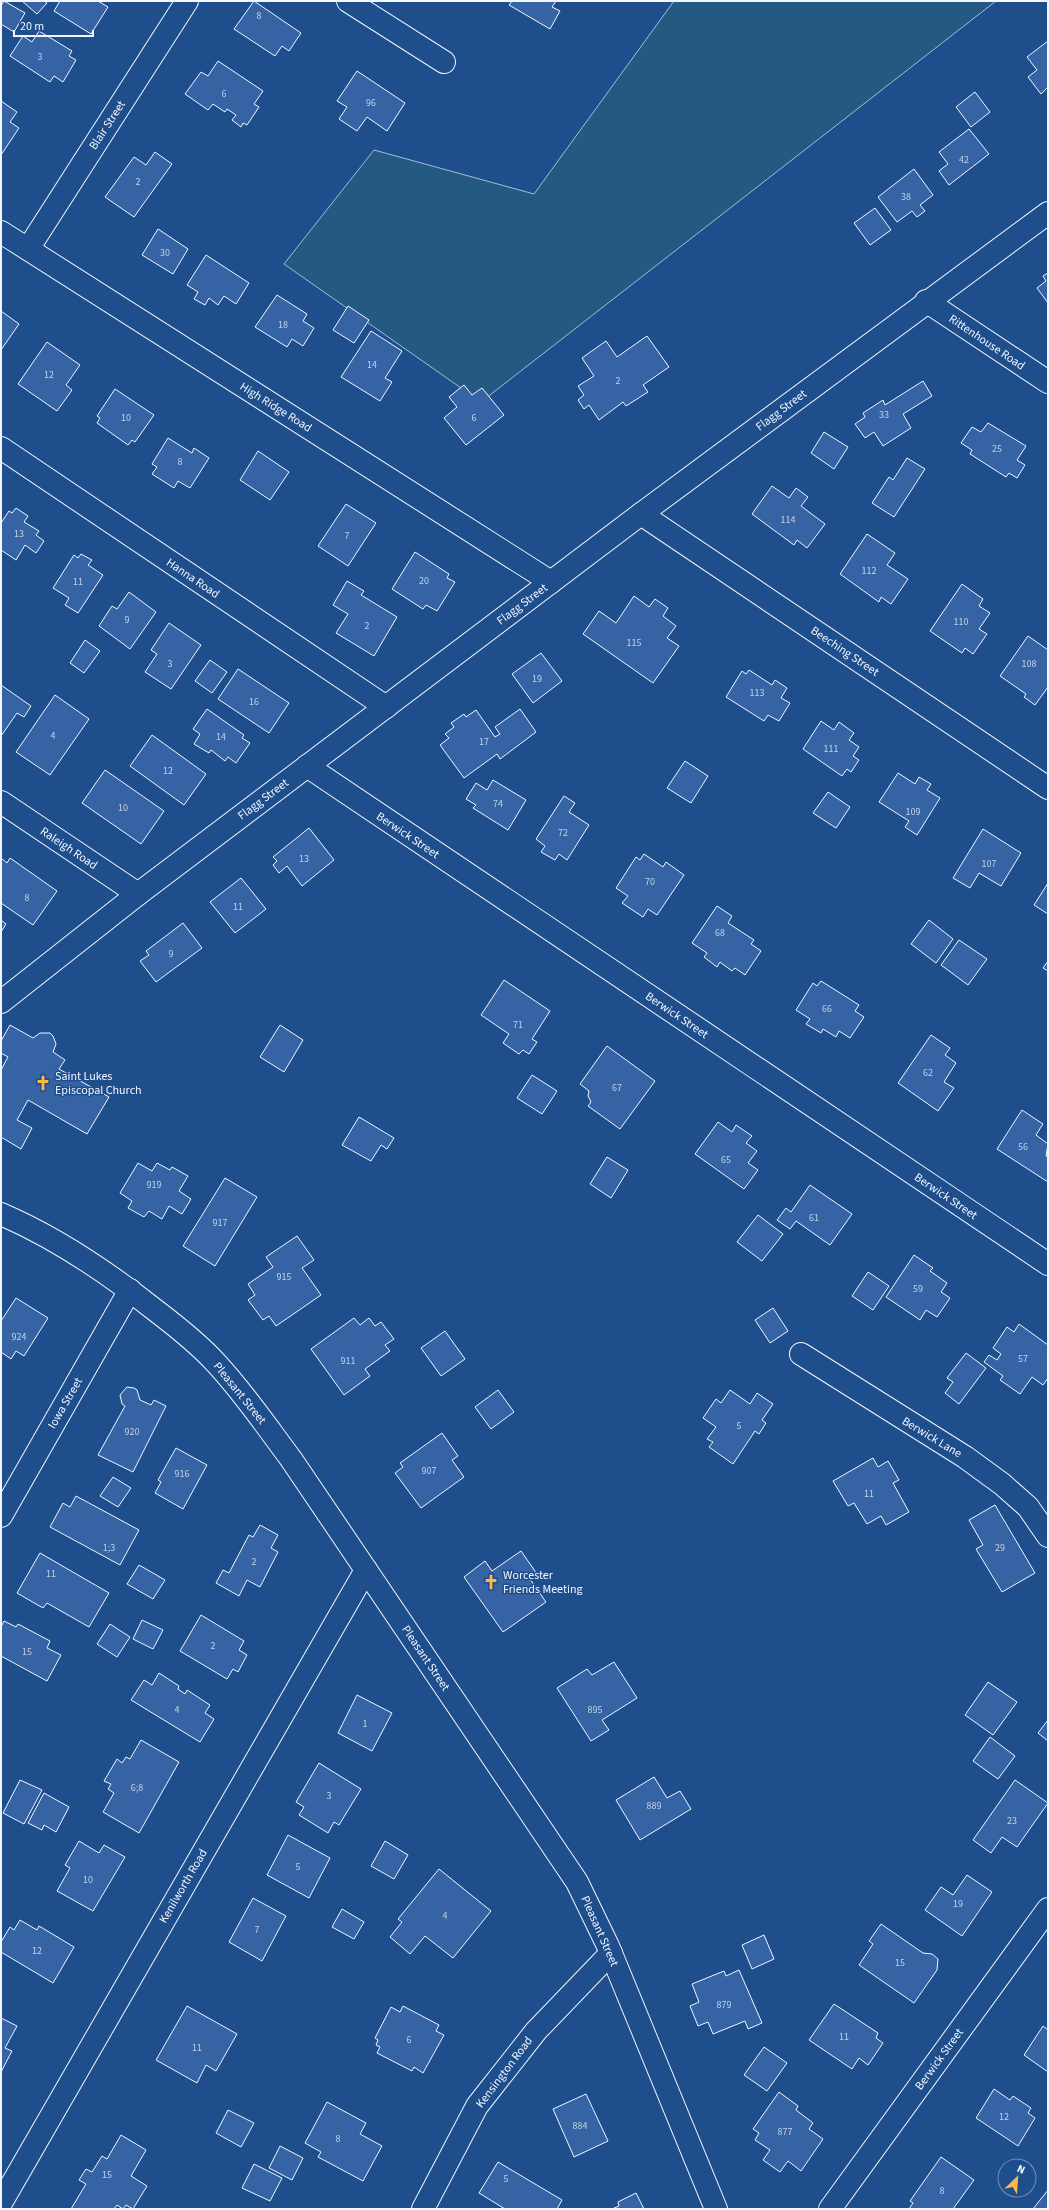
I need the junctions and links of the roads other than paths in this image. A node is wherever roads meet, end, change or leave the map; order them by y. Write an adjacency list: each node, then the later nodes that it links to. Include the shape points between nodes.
1 (187, 1): 6 (street, Blair Street)
2 (348, 1): 3 (street)
3 (444, 62)
4 (1048, 213): 7 (street, Flagg Street)
5 (1, 232): 6 (street, High Ridge Road)
6 (28, 249): 11 (street, High Ridge Road)
7 (926, 301): 8 (street, Rittenhouse Road); 10 (street, Flagg Street)
8 (1048, 382)
9 (1, 448): 12 (street, Hanna Road)
10 (641, 514): 11 (street, Flagg Street); 14 (street, Beeching Street)
11 (551, 582): 12 (street, Flagg Street)
12 (386, 707): 13 (street, Flagg Street)
13 (307, 766): 16 (street, Flagg Street); 19 (street, Berwick Street)
14 (1048, 788)
15 (1, 802): 16 (street, Raleigh Road)
16 (138, 894): 17 (street, Flagg Street)
17 (1, 1002)
18 (1, 1214): 20 (street, Pleasant Street, via 72,1251)
19 (1048, 1264)
20 (130, 1290): 22 (street, Iowa Street); 24 (street, Pleasant Street, via 216,1362 291,1459)
21 (801, 1354): 23 (street, Berwick Lane, via 965,1457 1002,1484 1028,1506)
22 (1, 1516)
23 (1048, 1536)
24 (366, 1570): 26 (street, Pleasant Street, via 565,1863 588,1903); 27 (street, Kenilworth Road)
25 (1048, 1909): 30 (street, Berwick Street)
26 (611, 1953): 28 (street, Kensington Road, via 536,2030 477,2106); 29 (street, Pleasant Street)
27 (1, 2203)
28 (423, 2209)
29 (716, 2209)
30 (830, 2209)

